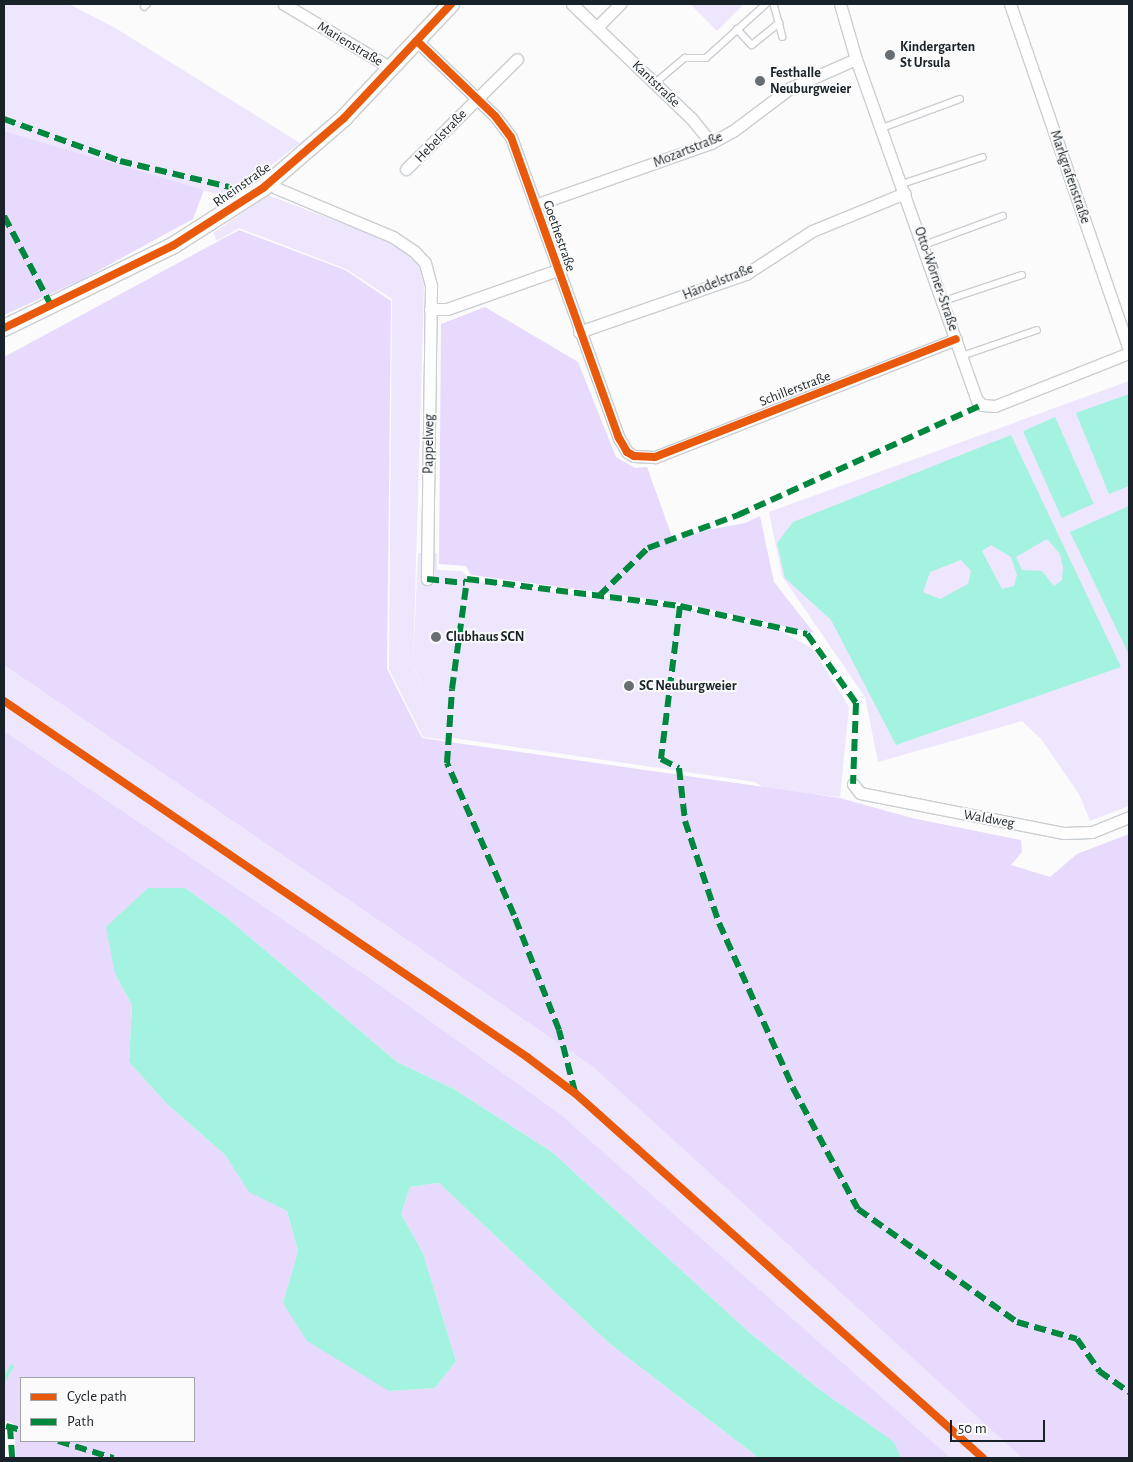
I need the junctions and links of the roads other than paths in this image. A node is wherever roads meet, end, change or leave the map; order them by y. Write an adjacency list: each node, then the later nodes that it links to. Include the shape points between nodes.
1 (284, 4): 16 (street, Marienstraße)
2 (451, 4): 13 (main road, Rheinstraße)
3 (572, 4): 10 (street, Kantstraße)
4 (620, 4): 10 (street)
5 (766, 4): 11 (lane)
6 (774, 4): 9 (lane)
7 (840, 4): 15 (street, Otto-Wörner-Straße)
8 (1010, 4): 37 (street, Markgrafenstraße)
9 (779, 23): 11 (lane, via 752,45); 12 (lane)
10 (597, 27): 17 (street, Kantstraße)
11 (737, 29): 17 (lane, via 706,58 685,58)
12 (783, 37)
13 (417, 41): 16 (main road, Rheinstraße); 18 (street, Goethestraße)
14 (517, 59): 18 (street, Hebelstraße)
15 (856, 59): 20 (street, Otto-Wörner-Straße); 21 (street, Mozartstraße, via 790,88 733,131)
16 (391, 68): 24 (main road, Rheinstraße, via 344,118)
17 (655, 83): 21 (street, Kantstraße, via 692,118)
18 (477, 99): 23 (street, Hebelstraße, via 419,160); 26 (street, Goethestraße, via 511,137)
19 (960, 99): 20 (lane)
20 (882, 128): 25 (street, Otto-Wörner-Straße)
21 (711, 143): 26 (street, Mozartstraße)
22 (983, 157): 25 (lane)
23 (406, 169)
24 (270, 182): 32 (street, Pappelweg, via 276,188 393,237 414,251 425,263 430,278); 33 (main road, Rheinstraße, via 174,244)
25 (903, 189): 28 (street, Otto-Wörner-Straße); 35 (street, Händelstraße, via 812,231 746,274)
26 (535, 205): 29 (street, Goethestraße)
27 (1003, 216): 28 (lane)
28 (924, 245): 31 (street, Otto-Wörner-Straße)
29 (558, 270): 32 (street, via 447,309); 35 (street, Goethestraße)
30 (1022, 274): 31 (lane)
31 (944, 301): 36 (street, Otto-Wörner-Straße)
32 (430, 310): 41 (street, Pappelweg)
33 (4, 328)
34 (1036, 330): 39 (lane)
35 (579, 332): 40 (street, Goethestraße, via 619,438 627,452)
36 (956, 339): 39 (street, Otto-Wörner-Straße); 40 (street, Schillerstraße, via 654,457)
37 (1129, 350)
38 (1129, 353): 39 (street, Otto-Wörner-Straße, via 988,407 977,400)
39 (962, 356)
40 (642, 458)
41 (427, 579)
42 (853, 784): 43 (street, Waldweg, via 860,793 1064,833 1092,832)
43 (1129, 817)

